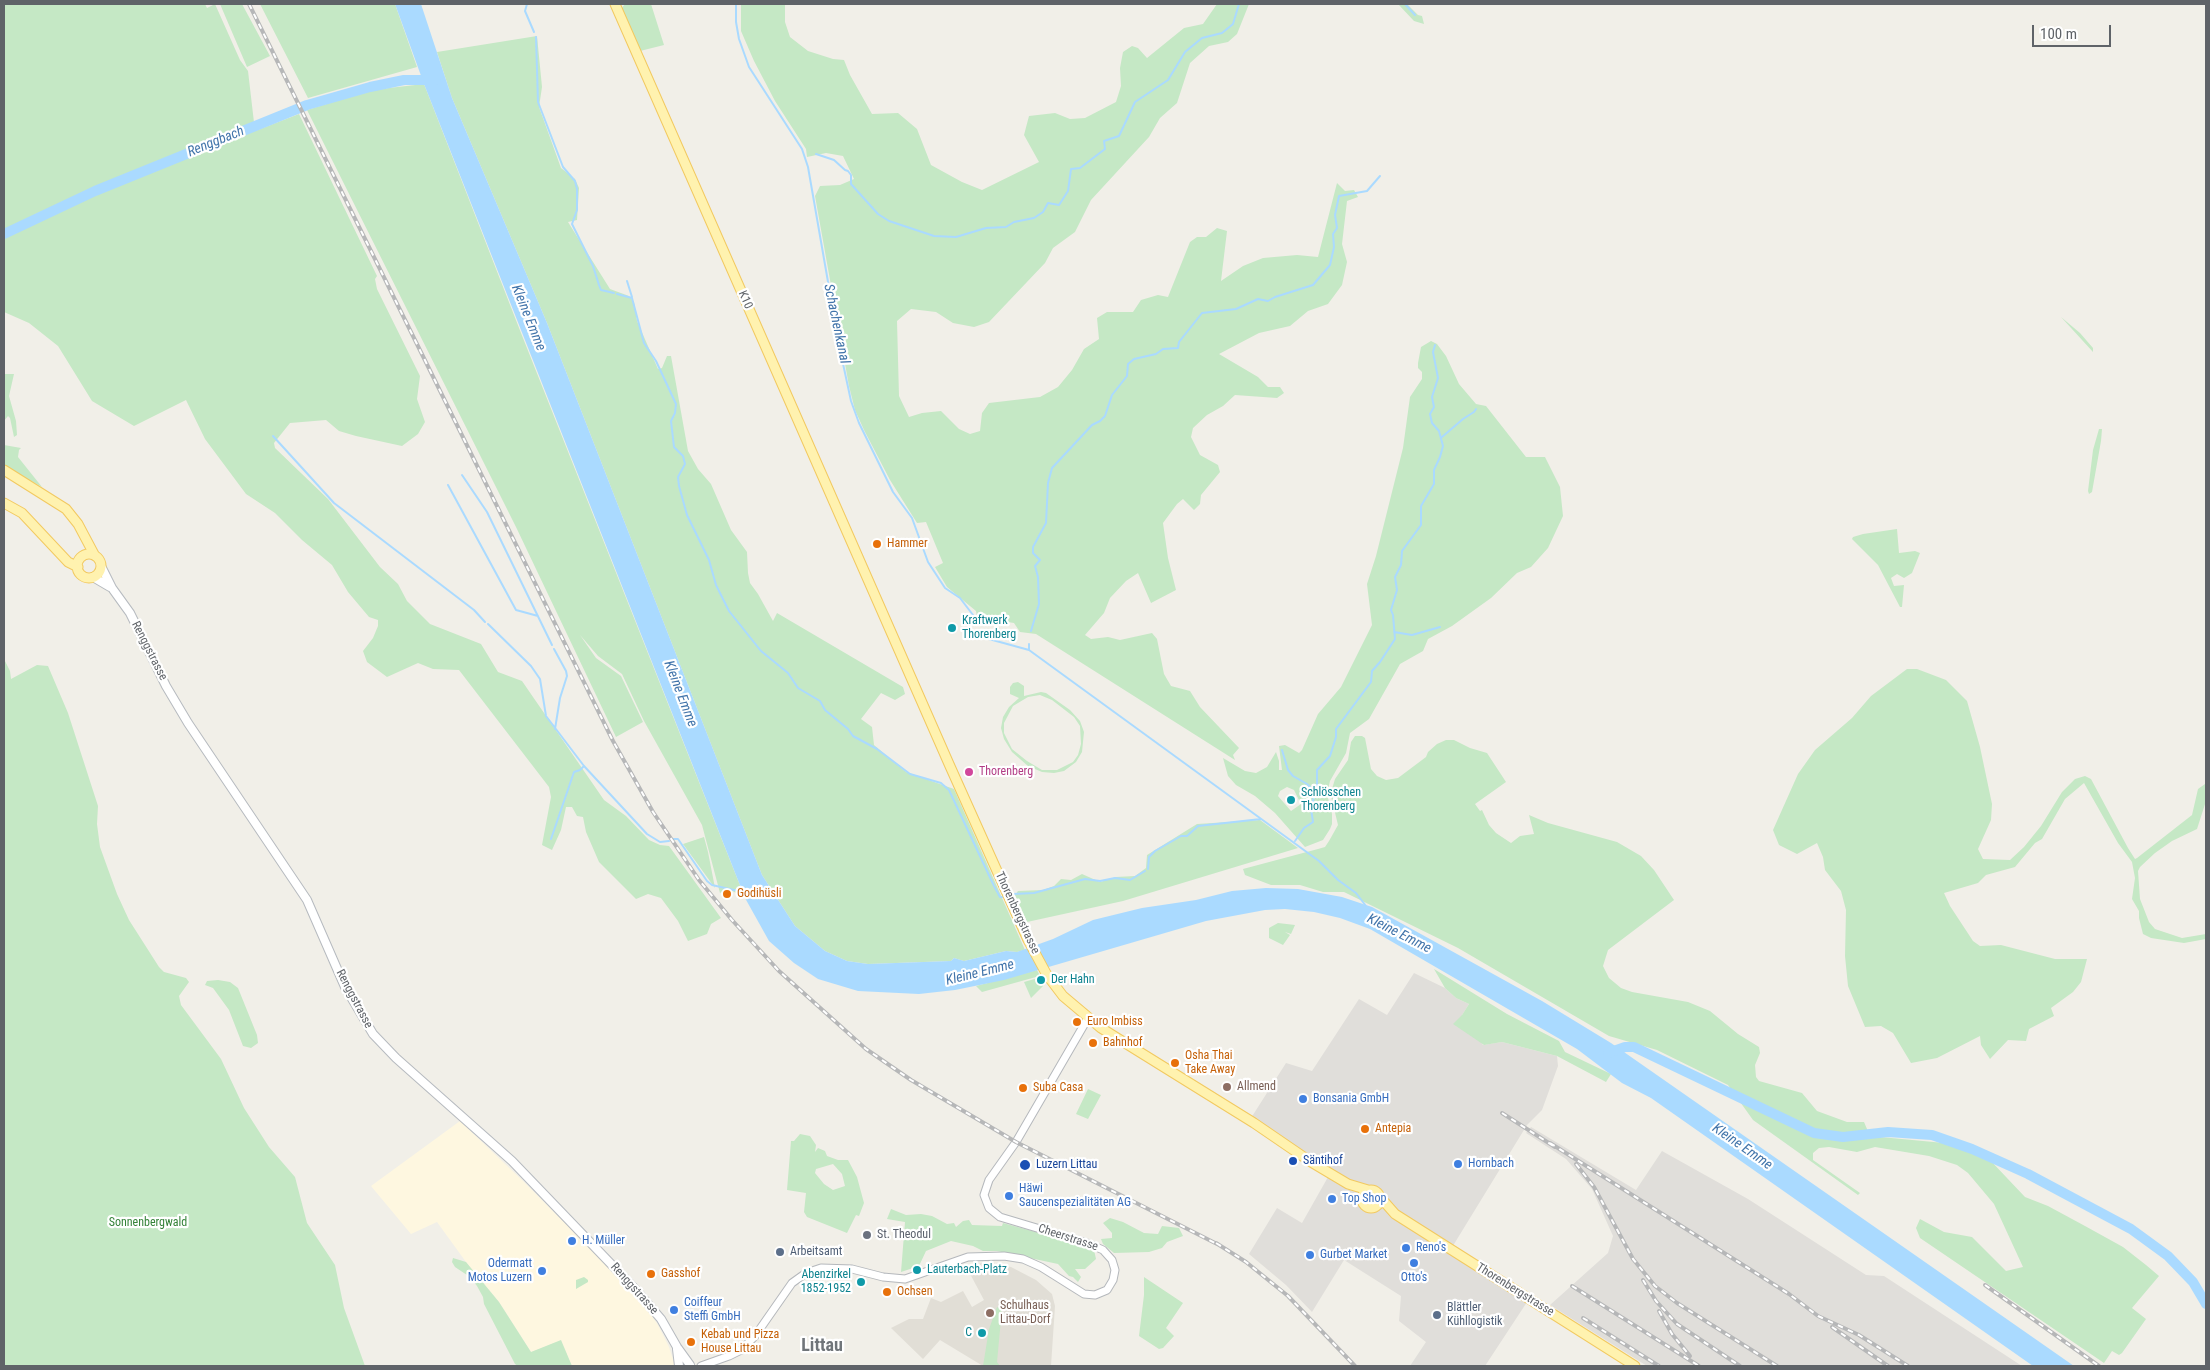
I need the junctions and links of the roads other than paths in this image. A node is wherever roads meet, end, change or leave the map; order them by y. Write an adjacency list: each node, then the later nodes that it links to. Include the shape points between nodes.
1 (615, 4): 10 (main road, K10)
2 (4, 470): 4 (main road, via 61,505)
3 (4, 503): 6 (main road, via 28,518 69,563)
4 (82, 533): 5 (main road); 6 (main road)
5 (95, 556): 6 (main road, via 89,554); 7 (main road)
6 (80, 561): 8 (main road, via 83,576)
7 (101, 566): 8 (main road); 9 (main road, Renggstrasse)
8 (93, 577): 9 (main road, Renggstrasse)
9 (112, 588): 18 (main road, Renggstrasse, via 124,602 188,723 307,900 345,987 373,1034 512,1161 651,1306)
10 (874, 596): 11 (main road, Thorenbergstrasse, via 1028,940 1063,996)
11 (1088, 1018): 12 (main road, Thorenbergstrasse); 19 (street, Cheerstrasse, via 1016,1142 989,1180 984,1195 988,1208 1000,1217 1103,1250 1115,1268 1109,1288 1097,1295 1084,1294 1042,1267 1017,1258 995,1255 962,1259 908,1278 892,1279 831,1267 806,1273 792,1283 741,1350)
12 (1348, 1184): 13 (main road, Thorenbergstrasse); 15 (main road, Thorenbergstrasse)
13 (1368, 1190): 14 (main road, via 1375,1190); 15 (main road)
14 (1380, 1197): 16 (main road); 17 (main road, Thorenbergstrasse)
15 (1362, 1200): 16 (main road, via 1366,1206)
16 (1374, 1208): 17 (main road, Thorenbergstrasse)
17 (1395, 1214): 20 (main road, Thorenbergstrasse)
18 (686, 1366)
19 (701, 1366)
20 (1635, 1366)

